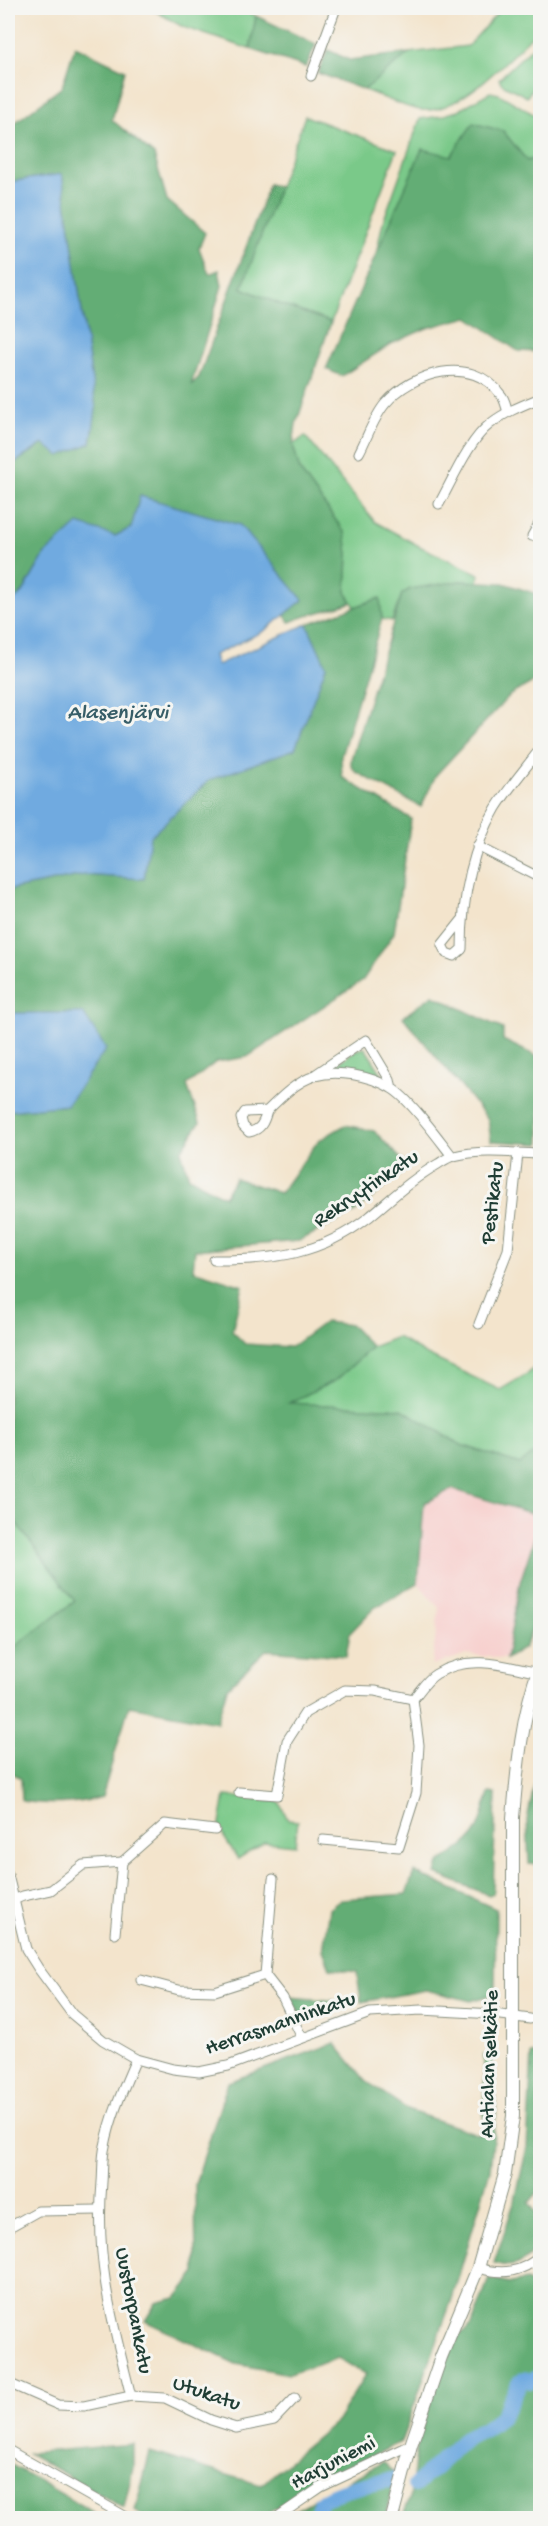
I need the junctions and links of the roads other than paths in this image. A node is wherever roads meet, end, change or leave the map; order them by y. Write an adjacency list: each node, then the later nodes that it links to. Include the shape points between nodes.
1 (336, 8): 2 (street)
2 (311, 76)
3 (540, 398): 4 (street)
4 (508, 412): 5 (street, via 502,395 471,373 455,370 432,374 407,385 384,405); 6 (street, via 488,425 474,442)
5 (359, 453)
6 (439, 504)
7 (540, 522): 8 (street)
8 (532, 536)
9 (540, 749): 10 (street, via 497,807)
10 (477, 846): 11 (street); 12 (street)
11 (540, 878)
12 (462, 920)
13 (314, 1076): 14 (street, via 352,1075); 14 (street, via 366,1040); 15 (street)
14 (392, 1088): 18 (street)
15 (267, 1110)
16 (518, 1153): 17 (street, Rekryytinkatu); 18 (street, Rekryytinkatu); 20 (street, Pestikatu, via 508,1250)
17 (540, 1154)
18 (452, 1156): 19 (street, Rekryytinkatu, via 412,1179 368,1218 336,1239 301,1253 262,1260)
19 (214, 1260)
20 (479, 1324)
21 (539, 1669): 22 (street, via 463,1662 434,1675); 33 (street, Ahtialan selkätie, via 525,1723 513,1818)
22 (413, 1698): 23 (street, via 345,1690 305,1713 286,1741 278,1795); 25 (street, via 419,1745 416,1793 399,1847)
23 (239, 1792)
24 (215, 1830): 26 (street, via 165,1824)
25 (323, 1840)
26 (122, 1862): 29 (street, via 83,1865 51,1890); 30 (street)
27 (8, 1875): 29 (street, Herrasmanninkatu)
28 (273, 1879): 31 (street)
29 (10, 1902): 36 (street, Herrasmanninkatu, via 26,1949 72,2014 103,2040)
30 (115, 1934)
31 (265, 1975): 32 (street, via 215,1991 178,1990); 35 (street, via 283,1998)
32 (141, 1980)
33 (513, 2016): 34 (street, Herrasmanninkatu); 35 (street, Herrasmanninkatu, via 421,2010 370,2013); 40 (street, Ahtialan selkätie, via 513,2116 506,2162)
34 (530, 2019)
35 (302, 2038): 36 (street, Herrasmanninkatu, via 228,2066 199,2072)
36 (136, 2059): 37 (street, Uustorpankatu, via 114,2111 105,2147)
37 (99, 2210): 38 (street, via 38,2211); 42 (street, Uustorpankatu, via 104,2283)
38 (13, 2225)
39 (540, 2256): 40 (street, via 517,2271)
40 (478, 2268): 44 (street, Ahtialan selkätie, via 441,2357)
41 (8, 2384): 42 (street, Utukatu, via 58,2405 84,2406)
42 (131, 2396): 43 (street, Utukatu, via 165,2398 236,2428 274,2420)
43 (295, 2398)
44 (411, 2445): 47 (street, Harjuniemi, via 321,2487); 48 (street, Ahtialan selkätie)
45 (8, 2450): 46 (street)
46 (128, 2518)
47 (276, 2518)
48 (392, 2518)

